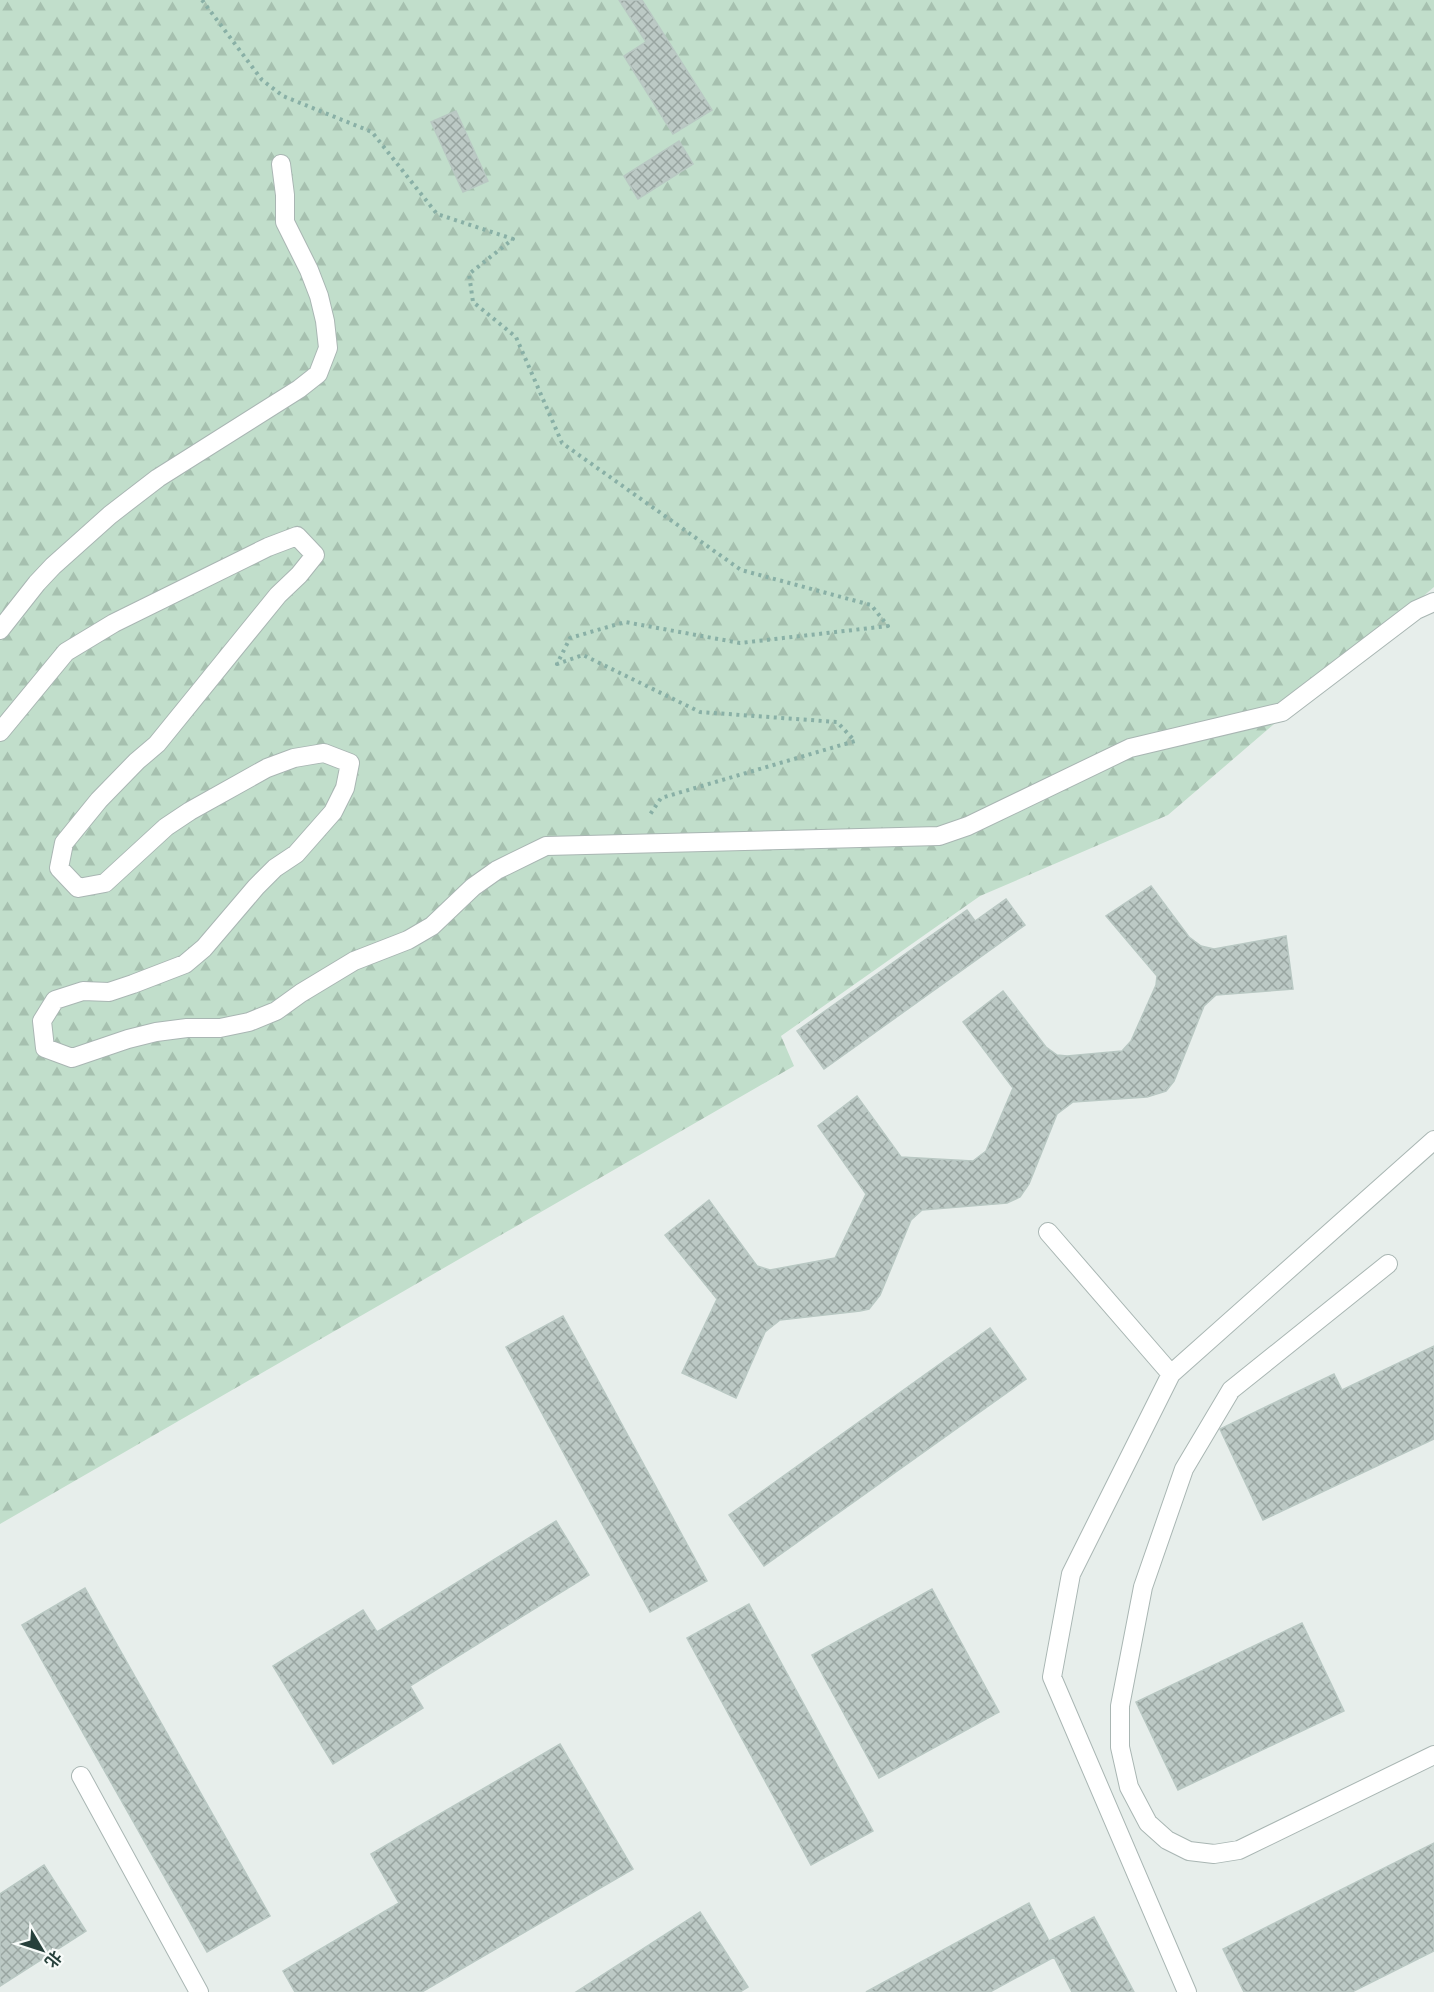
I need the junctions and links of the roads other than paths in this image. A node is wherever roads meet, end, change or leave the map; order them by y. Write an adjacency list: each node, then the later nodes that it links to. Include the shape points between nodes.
1 (281, 164): 3 (street, via 285,222 309,270 325,321 328,348 318,374 159,478 110,515 53,566)
2 (1434, 602): 4 (street, via 1416,610 1282,712 1130,748 968,826 939,836 546,846 472,887 432,926 354,962 276,1011 220,1028 156,1032 72,1058 45,1048 42,1021 55,1000 82,991 109,992 185,964 204,948 256,886 296,854 333,812 345,788 350,763 324,753 294,758 267,768 190,811 166,827 105,883 78,888 59,868 64,843 99,800 158,744 315,555 297,536 114,623 66,652)
3 (0, 630)
4 (0, 732)
5 (1434, 1140): 8 (street)
6 (1048, 1232): 8 (street)
7 (1388, 1264): 11 (street, via 1231,1390 1184,1468 1143,1587 1120,1706 1120,1747)
8 (1171, 1374): 12 (street, via 1071,1574 1052,1677)
9 (1434, 1755): 11 (street, via 1231,1852 1189,1851 1167,1840 1148,1823)
10 (81, 1776): 13 (street)
11 (1136, 1801): 12 (street)
12 (1110, 1812): 14 (street)
13 (199, 1992)
14 (1187, 1992)

